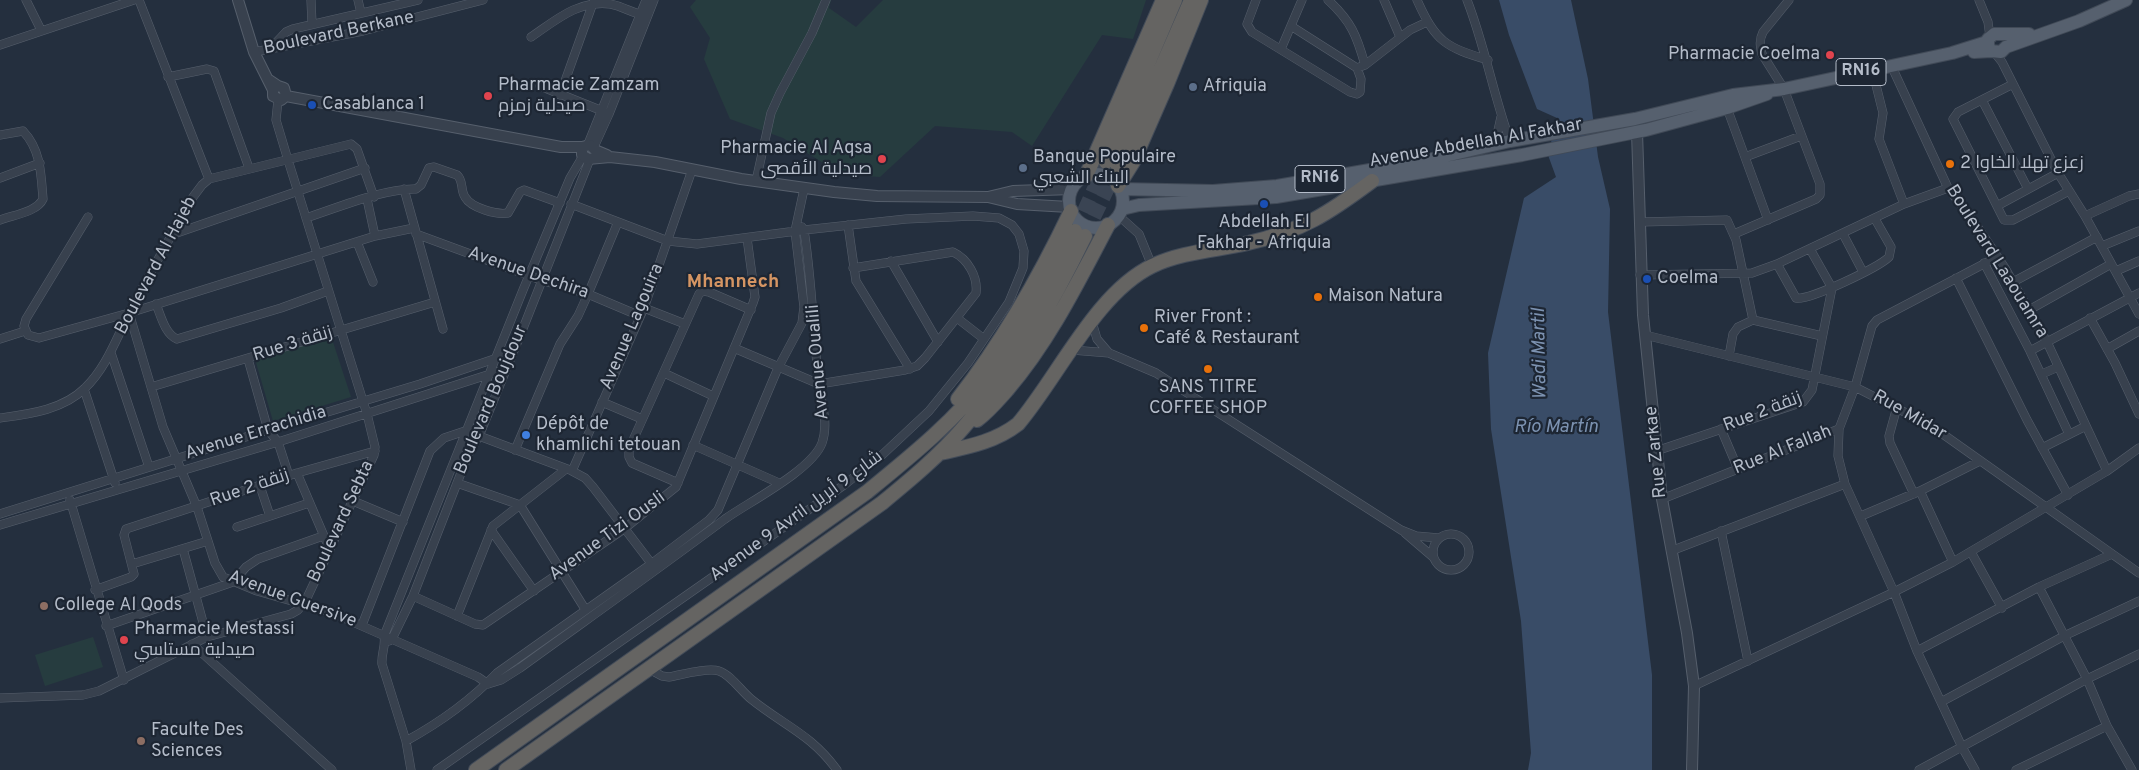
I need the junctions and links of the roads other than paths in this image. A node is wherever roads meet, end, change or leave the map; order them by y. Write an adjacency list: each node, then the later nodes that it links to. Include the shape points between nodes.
1 (26, 0): 33 (street)
2 (134, 0): 33 (street)
3 (139, 0): 46 (street)
4 (238, 0): 40 (street)
5 (311, 0): 31 (street)
6 (358, 0): 28 (street)
7 (418, 0): 25 (street)
8 (482, 0): 26 (street, Boulevard Berkane)
9 (646, 0): 29 (street)
10 (654, 0): 29 (street)
11 (826, 0): 73 (street, via 771,113)
12 (1163, 0): 70 (highway)
13 (1175, 0): 14 (highway, via 1112,164)
14 (1191, 0)
15 (1201, 0): 75 (highway, via 1133,162)
16 (1256, 0): 39 (street, via 1248,28)
17 (1302, 0): 32 (street)
18 (1328, 0): 42 (street, via 1355,32)
19 (1384, 0): 35 (street)
20 (1417, 0): 30 (street)
21 (1467, 0): 41 (street)
22 (1789, 0): 49 (street, via 1760,38 1762,54)
23 (1979, 0): 37 (street)
24 (2126, 0): 37 (main road, Avenue Abdellah Al Fakhar / RN16, via 2079,21)
25 (401, 2): 28 (street)
26 (467, 2): 38 (street, Boulevard Berkane, via 362,31)
27 (593, 3): 29 (street, via 611,4); 34 (street, via 575,8); 52 (street)
28 (361, 13): 31 (street)
29 (644, 15): 55 (street)
30 (1427, 22): 35 (street); 41 (street, via 1446,45)
31 (312, 24): 38 (street, via 286,32)
32 (1291, 26): 39 (street); 44 (street)
33 (41, 30): 36 (street)
34 (531, 37)
35 (1400, 38): 42 (street)
36 (0, 45)
37 (1997, 46): 43 (main road, Avenue Abdellah Al Fakhar / RN16); 47 (street)
38 (270, 49): 40 (street, Boulevard Berkane)
39 (1282, 49): 44 (street, via 1354,94 1362,87)
40 (254, 52): 51 (street, via 268,80)
41 (1488, 60): 56 (street)
42 (1365, 65): 44 (street)
43 (1891, 65): 45 (main road, Avenue Abdellah Al Fakhar / RN16); 76 (street, Boulevard Laaouamra)
44 (1357, 68)
45 (1872, 69): 49 (main road, Avenue Abdellah Al Fakhar / RN16); 88 (street, via 1883,113 1879,139)
46 (168, 77): 66 (street, via 207,69 214,71); 72 (street)
47 (2013, 84): 53 (street); 69 (street)
48 (540, 86): 52 (street)
49 (1784, 89): 50 (main road, Avenue Abdellah Al Fakhar / RN16); 59 (street)
50 (1770, 92): 54 (main road, Avenue Abdellah Al Fakhar / RN16); 60 (main road, Avenue Abdellah Al Fakhar / RN16, via 1733,94 1635,119)
51 (279, 93): 62 (street); 64 (street, Boulevard Sebta, via 276,120)
52 (560, 95): 55 (street)
53 (1982, 100): 79 (street); 89 (street, via 1958,112 1953,119)
54 (1727, 108): 57 (main road, Avenue Abdellah Al Fakhar / RN16); 63 (street)
55 (605, 112): 62 (street)
56 (1501, 118): 60 (street); 61 (street)
57 (1637, 132): 74 (main road, Avenue Abdellah Al Fakhar / RN16); 99 (street, Rue Zarkae)
58 (0, 136): 65 (street, via 23,131 32,141)
59 (1801, 136): 63 (street); 97 (street, via 1820,184 1820,195)
60 (1514, 140): 61 (main road, Avenue Abdellah Al Fakhar / RN16)
61 (1495, 144): 75 (main road, Avenue Abdellah Al Fakhar / RN16, via 1428,160 1277,186 1212,191)
62 (588, 152): 68 (street); 86 (street, Boulevard Boujdour, via 570,178); 87 (street, Boulevard Boujdour)
63 (1745, 157): 97 (street)
64 (288, 160): 66 (street, Boulevard Al Hajeb); 67 (street, Boulevard Al Hajeb, via 351,144 357,149); 82 (street, Boulevard Sebta)
65 (40, 163): 71 (street); 96 (street, via 41,204)
66 (249, 168): 72 (street, Boulevard Al Hajeb)
67 (365, 168): 82 (street); 85 (street)
68 (692, 170): 73 (street); 111 (street, Avenue Lagouira)
69 (2058, 173): 79 (street); 81 (street)
70 (1086, 176): 75 (main road, RN16, via 1106,176); 78 (main road)
71 (0, 178)
72 (209, 179): 107 (street, Boulevard Al Hajeb, via 193,197)
73 (756, 181): 77 (street)
74 (1372, 181): 91 (main road, Avenue Abdellah Al Fakhar / RN16, via 1276,196 1139,205); 121 (highway, via 1313,222 1285,233)
75 (1119, 187): 91 (main road, via 1122,196)
76 (1948, 188): 88 (street); 116 (street, Boulevard Laaouamra)
77 (804, 189): 84 (street, via 877,196); 102 (street, via 797,221)
78 (1072, 189): 84 (street, via 1013,191); 90 (main road)
79 (2028, 189): 89 (street)
80 (404, 190): 85 (street); 86 (street, via 418,188 427,170 434,167 457,175 463,195 471,204 496,213 508,213 521,191); 103 (street)
81 (2069, 190): 89 (street, via 2013,220 2004,220); 92 (street)
82 (297, 192): 94 (street, Boulevard Sebta); 107 (street)
83 (2139, 194): 92 (street)
84 (988, 197): 90 (street, via 1017,204)
85 (370, 198): 94 (street); 108 (street)
86 (560, 203): 127 (street, Boulevard Boujdour)
87 (571, 204): 98 (street); 129 (street, Boulevard Boujdour)
88 (1904, 204): 95 (street)
89 (1997, 206)
90 (1070, 209): 101 (main road, via 1084,225 1096,228); 200 (highway, via 1047,261 1015,315)
91 (1120, 212): 101 (main road, RN16); 121 (street, via 1139,234)
92 (2085, 216): 109 (street)
93 (88, 217): 155 (street, via 26,319)
94 (306, 218): 115 (street, Boulevard Sebta)
95 (1875, 219): 106 (street); 124 (street, via 1890,247 1889,257)
96 (0, 220)
97 (1768, 220): 105 (street)
98 (618, 222): 111 (street); 135 (street)
99 (1639, 222): 105 (street, via 1724,220); 126 (street, Rue Zarkae)
100 (848, 225): 102 (street); 123 (street); 160 (street, via 972,216 999,218 1012,225 1019,234 1024,251 1023,268 1009,302)
101 (1108, 225): 195 (highway, via 1056,322 1021,374 991,408)
102 (800, 230): 110 (street); 151 (street, Avenue Oualili); 153 (street, Avenue Oualili)
103 (415, 231): 108 (street); 127 (street, Avenue Dechira); 138 (street)
104 (2139, 231): 113 (street)
105 (1734, 234): 125 (street)
106 (1843, 234): 114 (street); 124 (street)
107 (172, 235): 144 (street, Boulevard Al Hajeb)
108 (375, 236): 112 (street)
109 (2097, 237): 113 (street); 131 (street)
110 (747, 238): 111 (street, via 697,244); 141 (street, Avenue Tizi Ousli, via 755,297)
111 (668, 241): 140 (street, Avenue Lagouira)
112 (357, 242): 115 (street); 130 (street)
113 (2102, 246): 122 (street)
114 (1810, 249): 120 (street); 132 (street)
115 (318, 254): 133 (street, Boulevard Sebta); 139 (street)
116 (1997, 257): 119 (street, Rue Al Fallah); 131 (street, Boulevard Laaouamra)
117 (891, 261): 123 (street); 147 (street, via 953,252 959,255 976,280 976,288 972,300); 162 (street)
118 (2139, 261): 122 (street)
119 (1984, 263): 128 (street, Rue Al Fallah); 142 (street)
120 (1777, 264): 125 (street); 132 (street, via 1796,298 1803,299)
121 (1152, 266): 150 (highway, via 1123,285)
122 (2113, 267): 136 (street); 143 (street)
123 (853, 268): 177 (street, via 860,290)
124 (1863, 272): 132 (street)
125 (1744, 273): 126 (street); 149 (street)
126 (1640, 275): 158 (street, Rue Zarkae)
127 (529, 276): 129 (street, Avenue Dechira); 173 (street, Boulevard Boujdour)
128 (1956, 278): 184 (street, Rue Al Fallah, via 1877,320 1869,335); 205 (street)
129 (541, 280): 135 (street, Avenue Dechira); 169 (street, Boulevard Boujdour)
130 (373, 282)
131 (2013, 282): 137 (street, Boulevard Laaouamra)
132 (1832, 288): 159 (street, Rue 2 زنقة)
133 (328, 291): 139 (street, via 177,339 167,331); 156 (street, Boulevard Sebta)
134 (2139, 293): 136 (street)
135 (588, 294): 146 (street, Avenue Dechira); 207 (street, via 560,344)
136 (2130, 297): 145 (street); 148 (street)
137 (2024, 301): 142 (street); 143 (street, Boulevard Laaouamra)
138 (434, 302): 154 (street); 156 (street, Rue 3 زنقة)
139 (156, 304): 144 (street)
140 (644, 308): 146 (street, Avenue Lagouira); 152 (street)
141 (751, 310): 152 (street, via 703,291); 164 (street, Avenue Tizi Ousli)
142 (2009, 310): 167 (street)
143 (2029, 310): 163 (street, Boulevard Laaouamra)
144 (129, 313): 155 (street, via 39,338); 168 (street, Boulevard Al Hajeb); 183 (street, Avenue Guersive)
145 (2139, 314)
146 (640, 316): 188 (street, Avenue Lagouira)
147 (957, 318): 160 (street); 162 (street)
148 (2090, 318): 163 (street); 165 (street)
149 (1753, 320): 159 (street); 171 (street, via 1738,327)
150 (1092, 322): 166 (highway); 170 (street, via 1097,339)
151 (802, 323): 153 (street); 175 (street)
152 (685, 324): 178 (street)
153 (815, 327): 182 (street, Avenue Oualili)
154 (443, 329)
155 (25, 331): 161 (street)
156 (340, 331): 172 (street, Rue 3 زنقة); 187 (street, Boulevard Sebta)
157 (2139, 331): 165 (street)
158 (1645, 335): 171 (street, Rue Midar); 209 (street, Rue Zarkae)
159 (1822, 336): 181 (street, Rue 2 زنقة)
160 (984, 338): 297 (street, via 929,410 865,469)
161 (0, 339)
162 (938, 342): 177 (street, via 921,362)
163 (2047, 342): 167 (street); 174 (street, Boulevard Laaouamra)
164 (734, 348): 175 (street); 186 (street, Avenue Tizi Ousli)
165 (2106, 349): 191 (street)
166 (1072, 350): 170 (street); 210 (highway, via 1029,411 1012,428 990,440)
167 (2030, 351): 179 (street)
168 (110, 353): 185 (street, Boulevard Al Hajeb); 214 (street)
169 (512, 353): 173 (street, Avenue Errachidia); 176 (street, Boulevard Boujdour)
170 (1109, 353): 247 (street, via 1170,381)
171 (1729, 356): 181 (street, Rue Midar)
172 (248, 359): 183 (street, Rue 3 زنقة); 198 (street)
173 (495, 360): 180 (street, Boulevard Boujdour); 187 (street, Avenue Errachidia)
174 (2058, 366): 179 (street); 194 (street, Boulevard Laaouamra)
175 (778, 368): 182 (street); 213 (street)
176 (506, 369): 180 (street, Avenue Errachidia); 202 (street, Boulevard Boujdour)
177 (910, 369): 182 (street)
178 (664, 373): 186 (street); 193 (street)
179 (2042, 374): 201 (street)
180 (489, 375): 190 (street, Avenue Errachidia); 199 (street, Boulevard Boujdour)
181 (1814, 378): 184 (street, Rue Midar); 196 (street, Rue 2 زنقة, via 1812,390 1803,402)
182 (819, 384): 223 (street, Avenue Oualili, via 825,418 822,442 814,456)
183 (150, 387): 211 (street, Avenue Guersive)
184 (1855, 387): 189 (street, Rue Midar); 197 (street, Rue Al Fallah)
185 (84, 389): 192 (street, Boulevard Al Hajeb, via 55,406); 220 (street)
186 (713, 396): 204 (street, Avenue Tizi Ousli)
187 (362, 401): 190 (street, Boulevard Sebta); 198 (street, Avenue Errachidia)
188 (602, 402): 193 (street); 217 (street, Avenue Lagouira)
189 (1897, 407): 212 (street, Rue Midar, via 1930,425); 227 (street, via 1890,443)
190 (367, 414): 203 (street, Avenue Errachidia); 208 (street, Boulevard Sebta)
191 (2139, 414)
192 (0, 418)
193 (642, 419): 222 (street, via 629,449 630,460)
194 (2086, 426): 201 (street); 218 (street, Boulevard Laaouamra)
195 (964, 428): 200 (highway, Avenue 9 Avril شارع 9 أبريل, via 1036,329 1062,282 1080,233 1004,354 979,388); 210 (highway, Avenue 9 Avril شارع 9 أبريل)
196 (1721, 429): 209 (street, Rue 2 زنقة); 216 (street)
197 (1839, 429): 216 (street, Rue Al Fallah); 224 (street, via 1838,456)
198 (268, 430): 203 (street); 211 (street, Avenue Errachidia)
199 (468, 430): 242 (street, via 444,438 430,451); 280 (street, Boulevard Boujdour)
200 (936, 432): 298 (highway, Avenue 9 Avril شارع 9 أبريل, via 867,492)
201 (2069, 434): 205 (street)
202 (479, 436): 207 (street); 221 (street, Boulevard Boujdour, via 468,454)
203 (278, 442): 215 (street, Avenue Errachidia); 219 (street)
204 (693, 445): 213 (street); 222 (street, Avenue Tizi Ousli)
205 (2042, 448): 229 (street)
206 (2139, 448): 218 (street)
207 (515, 450): 217 (street)
208 (375, 451): 219 (street, Rue 2 زنقة); 231 (street, Boulevard Sebta)
209 (1656, 451): 230 (street, Rue Zarkae)
210 (939, 454): 285 (highway, Avenue 9 Avril شارع 9 أبريل, via 882,503)
211 (175, 459): 214 (street, Avenue Errachidia); 215 (street, Avenue Guersive)
212 (1980, 461): 227 (street); 236 (street, Rue Midar)
213 (738, 463): 223 (street); 237 (street)
214 (150, 467): 220 (street, Avenue Errachidia)
215 (181, 469): 226 (street, Avenue Errachidia); 235 (street, Avenue Guersive)
216 (1738, 469): 230 (street, Rue Al Fallah)
217 (569, 470): 234 (street); 245 (street, via 589,482)
218 (2107, 471): 229 (street)
219 (293, 474): 225 (street, Rue 2 زنقة); 232 (street)
220 (114, 479): 226 (street); 228 (street, Avenue Errachidia)
221 (458, 483): 234 (street); 270 (street, Boulevard Boujdour)
222 (678, 483): 245 (street, Avenue Tizi Ousli)
223 (780, 483): 241 (street, Avenue Oualili)
224 (1845, 484): 240 (street); 248 (street)
225 (260, 486): 235 (street, Rue 2 زنقة); 239 (street)
226 (116, 490): 233 (street, Avenue Errachidia)
227 (1917, 492): 240 (street); 258 (street)
228 (67, 494): 233 (street); 238 (street, Avenue Errachidia)
229 (2068, 495): 236 (street)
230 (1662, 500): 254 (street, Rue Zarkae)
231 (353, 501): 242 (street); 253 (street, Boulevard Sebta)
232 (309, 503): 239 (street); 249 (street)
233 (71, 504): 243 (street, Avenue Errachidia); 266 (street)
234 (520, 505): 246 (street, via 496,522); 261 (street)
235 (197, 507): 251 (street, Avenue Guersive); 259 (street, Rue 2 زنقة, via 126,529 124,535)
236 (2046, 508): 255 (street); 256 (street, Rue Midar)
237 (718, 510): 241 (street); 260 (street, Avenue Oualili)
238 (0, 514)
239 (270, 516): 244 (street)
240 (1861, 516): 268 (street)
241 (727, 518): 262 (street, Avenue Oualili)
242 (403, 522): 276 (street)
243 (0, 525)
244 (237, 528)
245 (624, 529): 260 (street); 261 (street, Avenue Tizi Ousli)
246 (491, 530): 267 (street); 275 (street)
247 (1401, 530): 250 (street); 257 (street)
248 (1722, 531): 254 (street); 284 (street)
249 (323, 536): 253 (street); 264 (street, via 258,559)
250 (1439, 538): 257 (street, via 1433,547); 257 (street, via 1450,534 1461,537 1468,546 1469,558 1462,567 1451,571 1440,567)
251 (208, 541): 252 (street); 264 (street, Avenue Guersive, via 220,574)
252 (183, 549): 259 (street); 269 (street)
253 (330, 550): 272 (street, Boulevard Sebta)
254 (1672, 551): 289 (street, Rue Zarkae)
255 (1970, 552): 258 (street); 273 (street)
256 (2112, 554): 263 (street, Rue Midar); 265 (street)
257 (1433, 557)
258 (1953, 562): 268 (street)
259 (132, 564): 266 (street, via 134,574 131,577)
260 (651, 564): 262 (street); 274 (street, Avenue Oualili)
261 (561, 571): 267 (street, Avenue Tizi Ousli); 274 (street)
262 (657, 571): 288 (street, Avenue Oualili, via 520,668)
263 (2139, 573)
264 (233, 582): 269 (street); 272 (street, Avenue Guersive)
265 (2040, 588): 273 (street); 278 (street)
266 (95, 590): 277 (street)
267 (534, 591): 275 (street, Avenue Tizi Ousli, via 484,625)
268 (1894, 592): 282 (street); 284 (street)
269 (196, 596): 277 (street); 279 (street)
270 (413, 596): 275 (street, Avenue Tizi Ousli); 280 (street, Boulevard Boujdour)
271 (2139, 601): 278 (street)
272 (303, 604): 276 (street, Avenue Guersive, via 322,608); 279 (street, Boulevard Sebta, via 286,616)
273 (2002, 608): 282 (street)
274 (585, 609): 288 (street, Avenue Oualili, via 498,673)
275 (457, 616)
276 (362, 625): 280 (street, Avenue Guersive)
277 (106, 626): 287 (street)
278 (2064, 636): 286 (street); 291 (street)
279 (207, 637): 281 (street, Boulevard Sebta)
280 (387, 639): 288 (street, Avenue Guersive); 293 (street, via 382,664)
281 (192, 644): 287 (street, Boulevard Sebta); 295 (street)
282 (1917, 651): 291 (street)
283 (2139, 654): 286 (street)
284 (1748, 661): 289 (street)
285 (649, 669): 299 (highway, Avenue 9 Avril شارع 9 أبريل); 300 (street, via 669,677 718,670 758,705 809,739)
286 (2087, 678): 292 (street); 294 (street)
287 (124, 680): 290 (street, Boulevard Sebta, via 106,689 83,694)
288 (488, 684): 293 (street, Avenue Oualili)
289 (1694, 686): 301 (street, Rue Zarkae)
290 (0, 698)
291 (1941, 702): 294 (street)
292 (2107, 726): 304 (street); 305 (street)
293 (406, 741): 296 (street)
294 (1962, 747): 302 (street); 303 (street)
295 (332, 770)
296 (411, 770)
297 (437, 770)
298 (476, 770)
299 (506, 770)
300 (837, 770)
301 (1692, 770)
302 (1919, 770)
303 (1975, 770)
304 (2016, 770)
305 (2132, 770)

